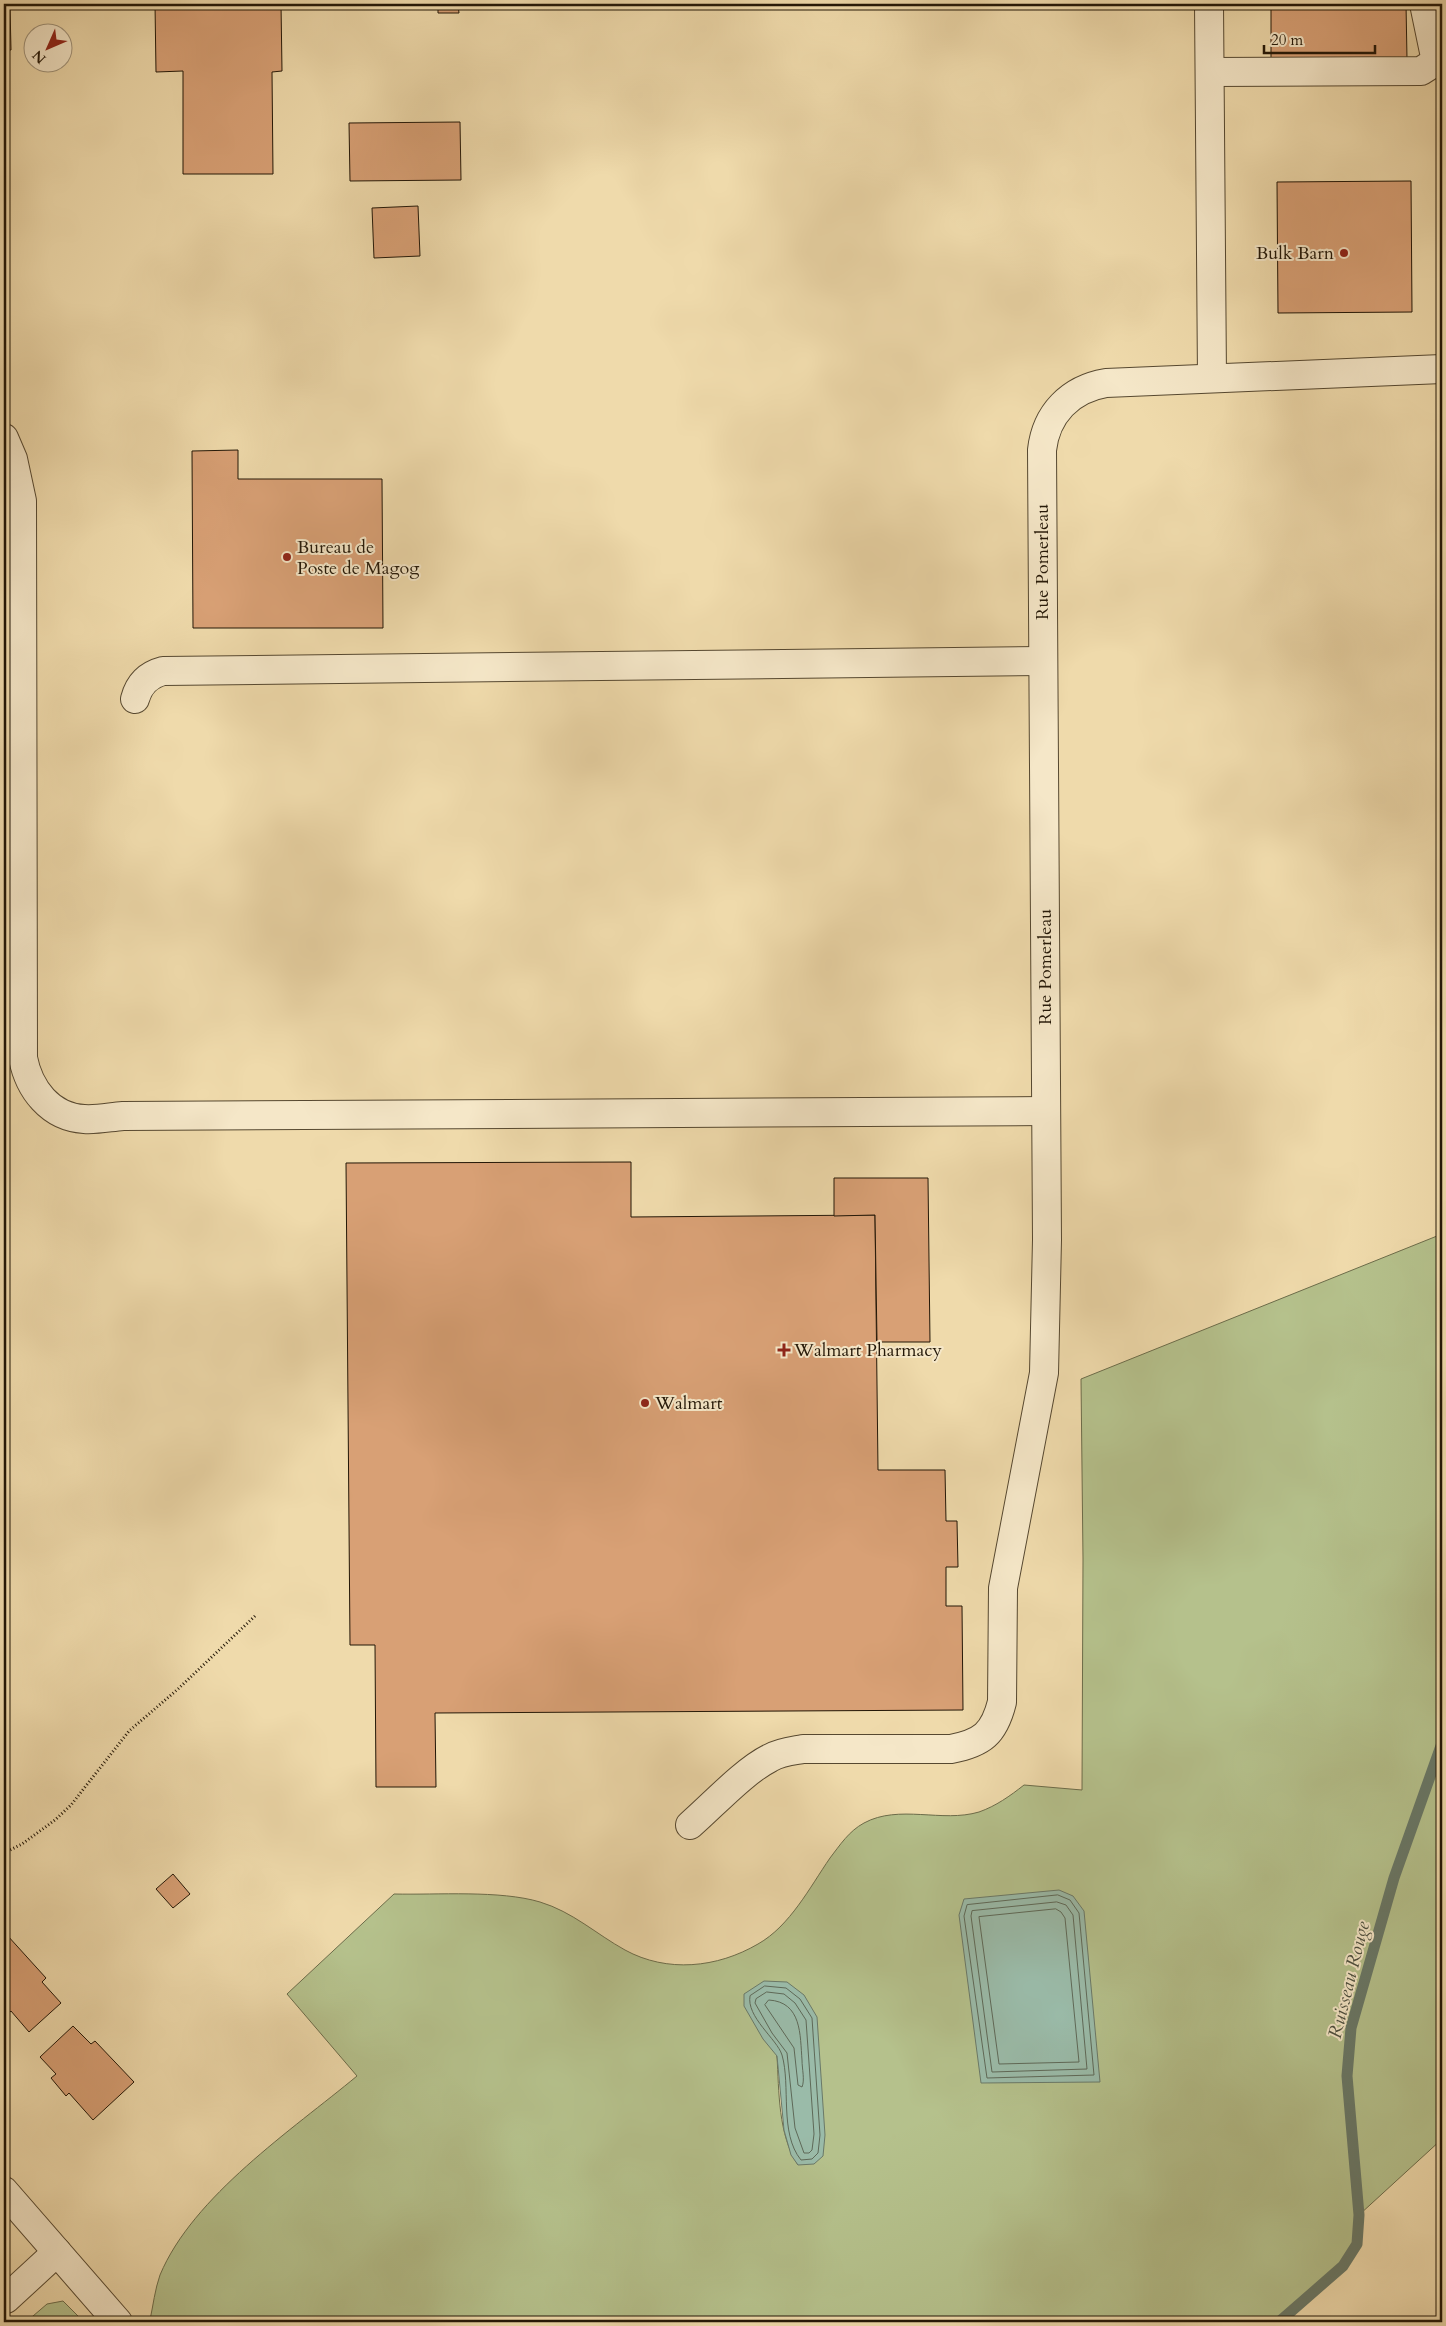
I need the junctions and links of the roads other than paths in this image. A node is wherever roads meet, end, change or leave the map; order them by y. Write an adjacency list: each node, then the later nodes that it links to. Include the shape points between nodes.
1 (1209, 4): 3 (street)
2 (1424, 4): 3 (street, via 1435,57 1432,64 1422,71)
3 (1210, 72): 5 (street)
4 (1442, 369): 5 (street, Rue Pomerleau)
5 (1212, 378): 7 (street, Rue Pomerleau, via 1092,386 1067,400 1049,422 1042,450)
6 (4, 438): 9 (street, via 13,459 22,502 22,1058 30,1083 47,1104 64,1114 83,1119 123,1116)
7 (1042, 661): 8 (street, via 162,672 148,678); 9 (street, Rue Pomerleau)
8 (135, 699)
9 (1046, 1111): 10 (street, Rue Pomerleau, via 1044,1373 1004,1582 1002,1702 998,1721 986,1736 970,1746 951,1749 786,1751 755,1768)
10 (690, 1825)
11 (4, 2191): 12 (street)
12 (57, 2252): 13 (street); 14 (street)
13 (6, 2299)
14 (118, 2322)

